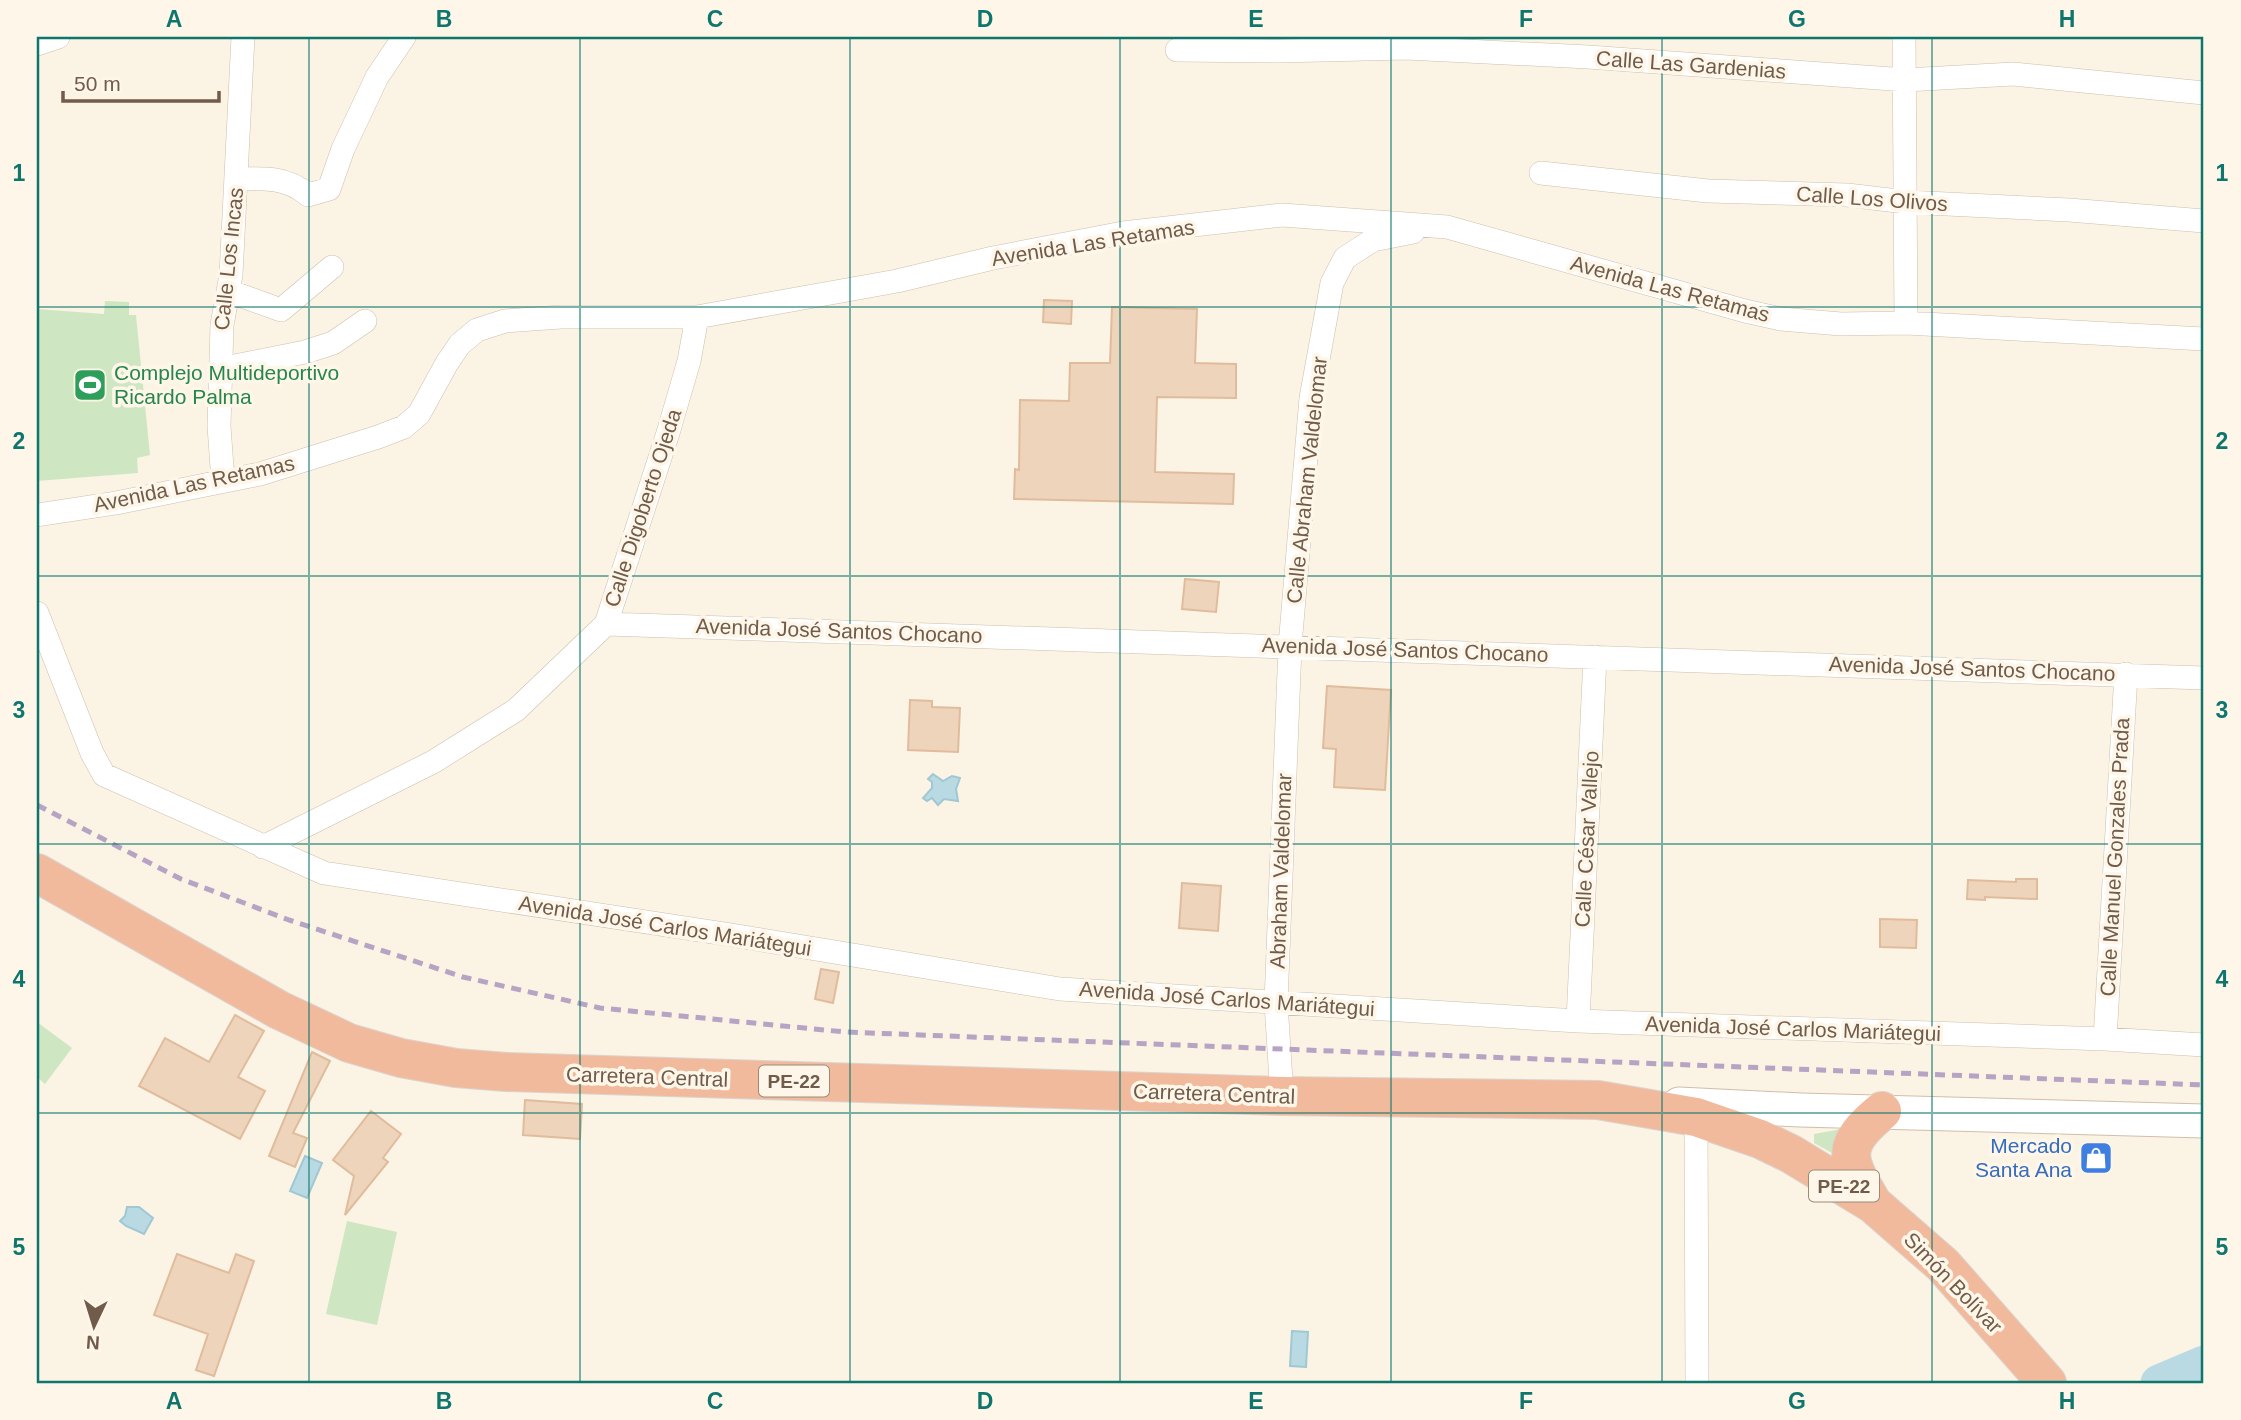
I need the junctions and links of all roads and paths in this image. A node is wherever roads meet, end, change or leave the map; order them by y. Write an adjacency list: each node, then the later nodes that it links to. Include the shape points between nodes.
1 (58, 37): 5 (street)
2 (243, 37): 10 (street, Calle Los Incas)
3 (404, 37): 10 (street, via 377,77 329,189 308,195 284,181)
4 (1905, 37): 7 (street)
5 (37, 44)
6 (1177, 50): 7 (street, Calle Las Gardenias, via 1406,48)
7 (1906, 80): 8 (street, Calle Las Gardenias, via 2014,75); 11 (street)
8 (2204, 93)
9 (1541, 173): 11 (street, Calle Los Olivos, via 1708,191 1847,195)
10 (237, 179): 15 (street, Calle Los Incas)
11 (1906, 202): 12 (street, Calle Los Olivos); 18 (street)
12 (2204, 221)
13 (1447, 227): 16 (street, Avenida Las Retamas, via 1282,215 1123,233); 18 (street, Avenida Las Retamas, via 1769,316 1841,324); 25 (street, Calle Abraham Valdelomar, via 1373,240 1345,258 1332,283 1311,398)
14 (332, 267): 15 (street, via 281,310)
15 (228, 291): 20 (street, Calle Los Incas)
16 (697, 317): 21 (street, Avenida Las Retamas, via 561,317 505,321 477,330 460,344 419,414 404,427 260,474); 24 (street, Calle Digoberto Ojeda, via 668,433)
17 (365, 321): 20 (street, via 333,343 306,352)
18 (1906, 323): 19 (street, Avenida Las Retamas)
19 (2204, 339)
20 (220, 369): 21 (street, Calle Los Incas)
21 (223, 481): 22 (street, Avenida Las Retamas)
22 (37, 515)
23 (37, 613): 29 (street, Avenida José Carlos Mariátegui, via 104,775)
24 (607, 624): 25 (street, Avenida José Santos Chocano); 29 (street, Calle Digoberto Ojeda, via 516,710 433,762)
25 (1290, 646): 26 (street, Avenida José Santos Chocano); 31 (street, Abraham Valdelomar)
26 (1595, 657): 27 (street, Avenida José Santos Chocano); 32 (street, Calle César Vallejo)
27 (2126, 674): 28 (street, Avenida José Santos Chocano); 33 (street, Calle Manuel Gonzales Prada)
28 (2204, 678)
29 (263, 847): 31 (street, Avenida José Carlos Mariátegui, via 324,873 1060,989)
30 (37, 873): 35 (highway, Carretera Central / PE-22, via 314,1027 362,1047 456,1068)
31 (1276, 1003): 32 (street, Avenida José Carlos Mariátegui); 35 (street, Abraham Valdelomar)
32 (1578, 1021): 33 (street, Avenida José Carlos Mariátegui)
33 (2105, 1039): 34 (street, Avenida José Carlos Mariátegui)
34 (2204, 1045)
35 (1282, 1096): 36 (highway, Carretera Central / PE-22)
36 (1598, 1100): 37 (street); 38 (highway, Simón Bolívar / PE-22)
37 (1882, 1111): 39 (street); 40 (highway, via 1850,1151 1852,1169)
38 (1696, 1117): 40 (highway, Simón Bolívar / PE-22, via 1791,1154); 42 (street)
39 (2204, 1121)
40 (1873, 1204): 41 (highway, Simón Bolívar / PE-22, via 1943,1265)
41 (2040, 1375)
42 (1697, 1383)

